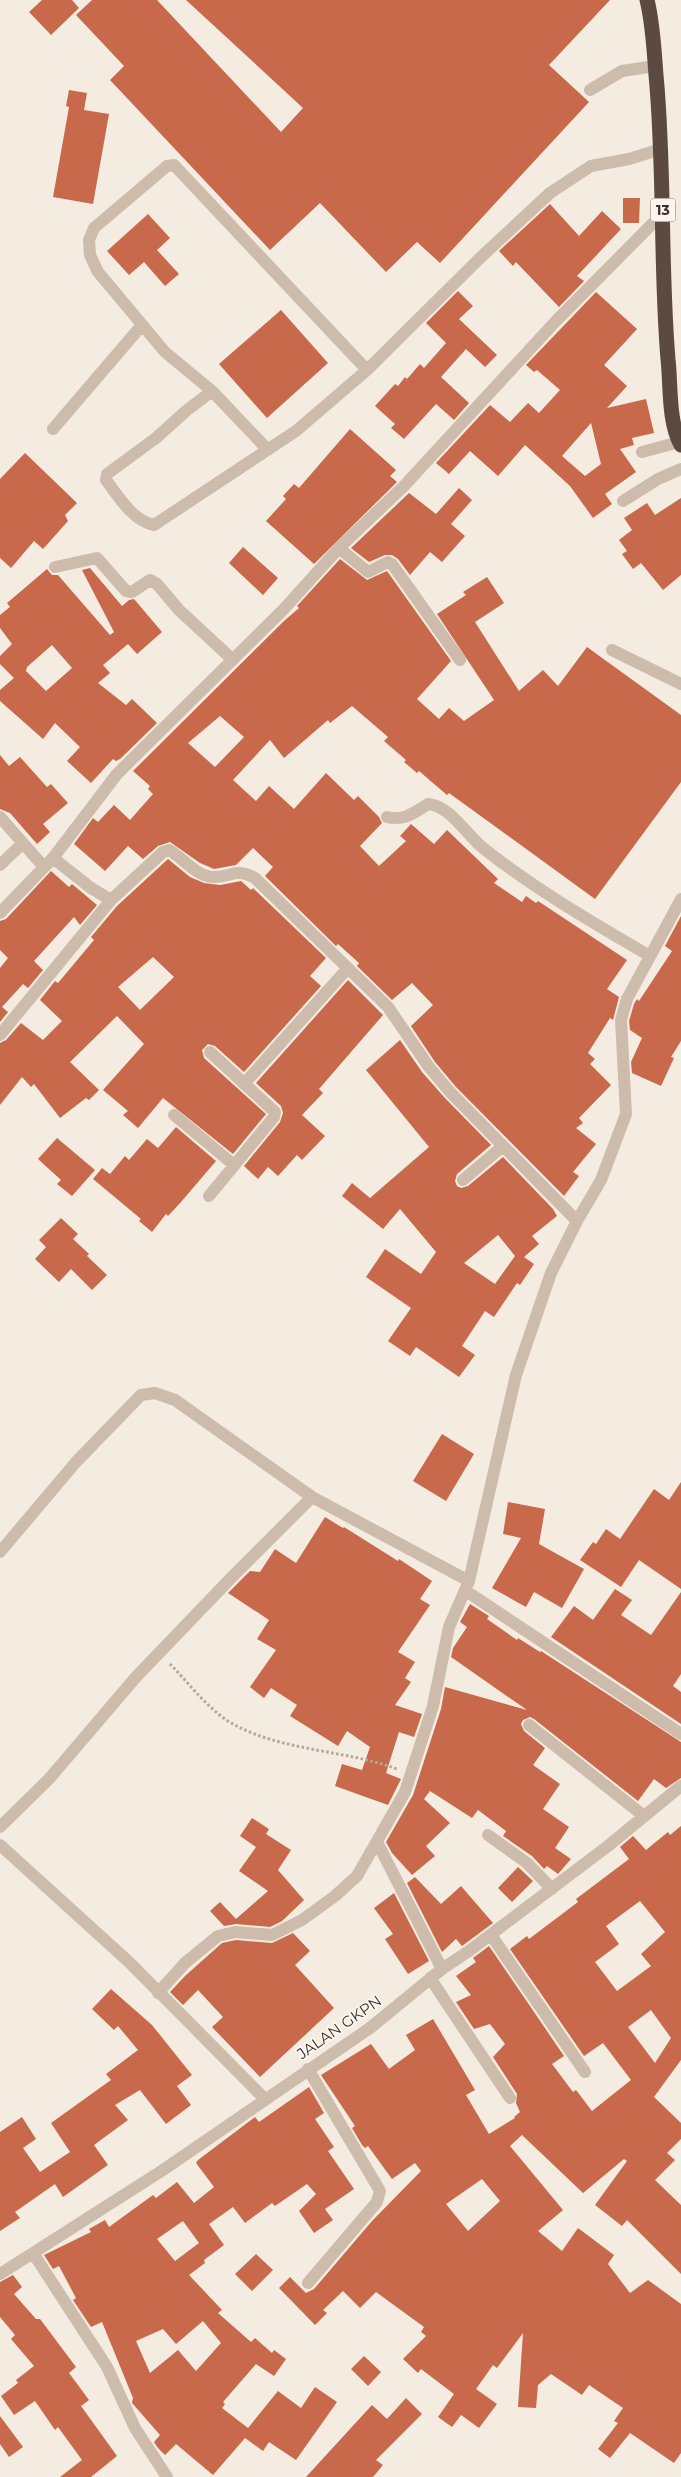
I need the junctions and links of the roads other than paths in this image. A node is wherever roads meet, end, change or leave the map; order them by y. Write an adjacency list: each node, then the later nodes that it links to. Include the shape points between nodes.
1 (647, 0): 2 (highway, 13)
2 (655, 66): 3 (street, via 622,71); 4 (highway, 13)
3 (590, 90)
4 (661, 149): 5 (highway, 13); 7 (street, via 591,166 550,193)
5 (664, 213): 10 (highway, 13, via 662,280); 15 (street, via 555,322 404,486)
6 (142, 326): 7 (street, via 98,272 90,255 89,240 94,228 172,164); 8 (street, via 165,352); 9 (street)
7 (367, 370): 11 (street, via 296,431)
8 (212, 391): 11 (street); 11 (street, via 107,474 106,480 130,510 147,524 158,524)
9 (53, 429)
10 (679, 433): 12 (street)
11 (268, 450)
12 (642, 452)
13 (681, 469): 14 (street)
14 (623, 501)
15 (339, 548): 18 (street); 19 (street, via 368,572 388,562 392,564)
16 (55, 567): 18 (street, via 97,558 126,591 132,592 150,580)
17 (612, 650): 20 (street)
18 (233, 660): 24 (street, via 117,774)
19 (460, 660)
20 (681, 684)
21 (0, 817): 23 (street)
22 (387, 817): 30 (street, via 398,820 428,804 440,807 482,847 520,875)
23 (22, 843): 25 (street); 26 (street)
24 (54, 858): 26 (street); 28 (street)
25 (0, 865)
26 (44, 868): 29 (street)
27 (681, 899): 30 (street)
28 (111, 900): 31 (street, via 169,850 213,877 242,872 255,878); 32 (street)
29 (0, 913)
30 (650, 956): 40 (street, via 631,990 621,1020 626,1114 602,1180)
31 (348, 968): 34 (street); 36 (street, via 388,1007 429,1067)
32 (0, 1035)
33 (210, 1052): 34 (street)
34 (244, 1084): 37 (street, via 275,1112)
35 (174, 1115): 37 (street)
36 (503, 1146): 38 (street); 40 (street)
37 (234, 1165): 39 (street)
38 (464, 1180)
39 (209, 1196)
40 (577, 1221): 43 (street, via 551,1273 516,1375)
41 (312, 1497): 42 (street, via 175,1400 155,1392 141,1395 76,1462); 43 (street); 48 (street, via 159,1652 49,1779)
42 (0, 1552)
43 (468, 1586): 45 (street); 50 (street, via 449,1627 433,1706 412,1774)
44 (529, 1725): 47 (street)
45 (681, 1734)
46 (681, 1786): 47 (street, JALAN GKPN)
47 (644, 1816): 52 (street, JALAN GKPN)
48 (0, 1827)
49 (488, 1835): 52 (street, via 527,1862)
50 (377, 1842): 54 (street); 56 (street, via 357,1876 302,1920 272,1934 235,1932 218,1936 185,1963)
51 (0, 1844): 56 (street, via 129,1962)
52 (552, 1889): 53 (street, JALAN GKPN)
53 (491, 1935): 54 (street, JALAN GKPN); 58 (street)
54 (442, 1969): 55 (street, JALAN GKPN)
55 (430, 1978): 57 (street, JALAN GKPN, via 370,2028); 59 (street)
56 (158, 1993): 60 (street)
57 (308, 2069): 60 (street, JALAN GKPN); 63 (street, via 380,2191 377,2202)
58 (585, 2072)
59 (510, 2098)
60 (265, 2099): 61 (street, JALAN GKPN, via 163,2170)
61 (32, 2254): 62 (street, JALAN GKPN); 64 (street, via 107,2366 135,2428)
62 (0, 2274)
63 (308, 2284)
64 (167, 2477)

